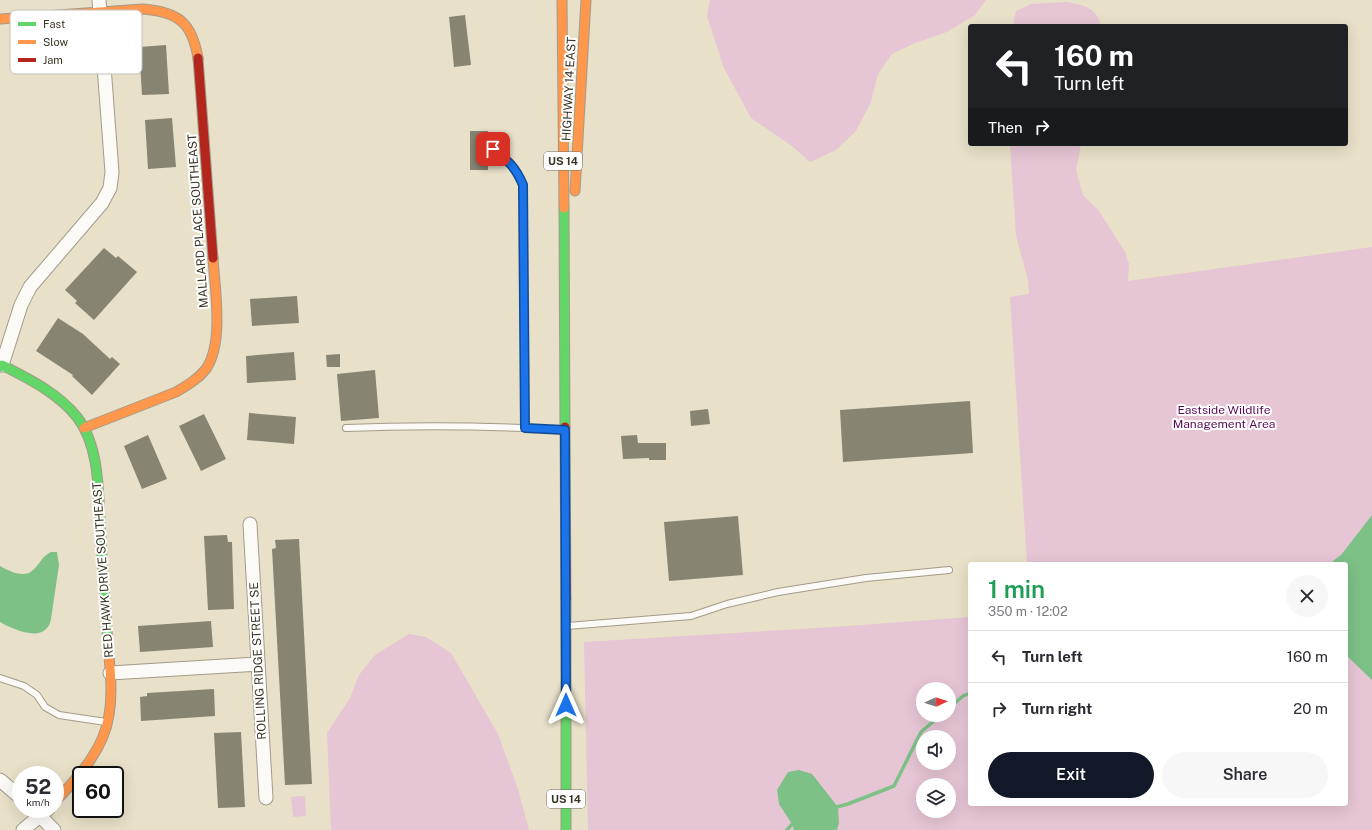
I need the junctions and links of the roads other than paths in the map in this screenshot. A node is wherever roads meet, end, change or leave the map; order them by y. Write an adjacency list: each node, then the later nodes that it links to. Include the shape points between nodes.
1 (562, 0): 11 (street, HIGHWAY 14 EAST / US 14)
2 (586, 0): 9 (street, HIGHWAY 14 EAST / US 14)
3 (99, 6): 4 (street, MALLARD PLACE SOUTHEAST); 13 (street, MALLARD PLACE SOUTHEAST, via 160,10 186,24 194,40 199,68 217,339 206,369 195,381 177,393)
4 (69, 10)
5 (10, 18): 6 (street, MALLARD PLACE SOUTHEAST)
6 (0, 19)
7 (104, 74): 12 (street, via 112,172 110,188 102,203 30,287 21,305)
8 (493, 149): 15 (lane, via 517,172 523,185)
9 (575, 202)
10 (573, 226): 11 (street, HIGHWAY 14 EAST / US 14)
11 (565, 322): 16 (street, HIGHWAY 14 EAST / US 14)
12 (1, 366): 13 (street, RED HAWK DRIVE SOUTHEAST, via 55,395 69,407)
13 (84, 428): 21 (street, RED HAWK DRIVE SOUTHEAST, via 92,448 96,470)
14 (346, 428): 15 (lane)
15 (525, 428): 16 (lane)
16 (565, 430): 19 (street, HIGHWAY 14 EAST / US 14)
17 (250, 524): 20 (street, ROLLING RIDGE STREET SE)
18 (949, 570): 19 (lane, via 866,578 778,592 691,616)
19 (566, 626): 32 (street, HIGHWAY 14 EAST / US 14)
20 (258, 664): 21 (street); 27 (street, ROLLING RIDGE STREET SE)
21 (110, 673): 23 (street, RED HAWK DRIVE SOUTHEAST)
22 (0, 678): 23 (lane, via 24,686 37,695 45,707 59,716)
23 (108, 723): 26 (street, RED HAWK DRIVE SOUTHEAST, via 87,766)
24 (0, 780): 25 (street)
25 (12, 790)
26 (64, 792)
27 (266, 798)
28 (35, 818): 30 (street)
29 (46, 818): 31 (street)
30 (24, 830)
31 (54, 830)
32 (566, 830)

